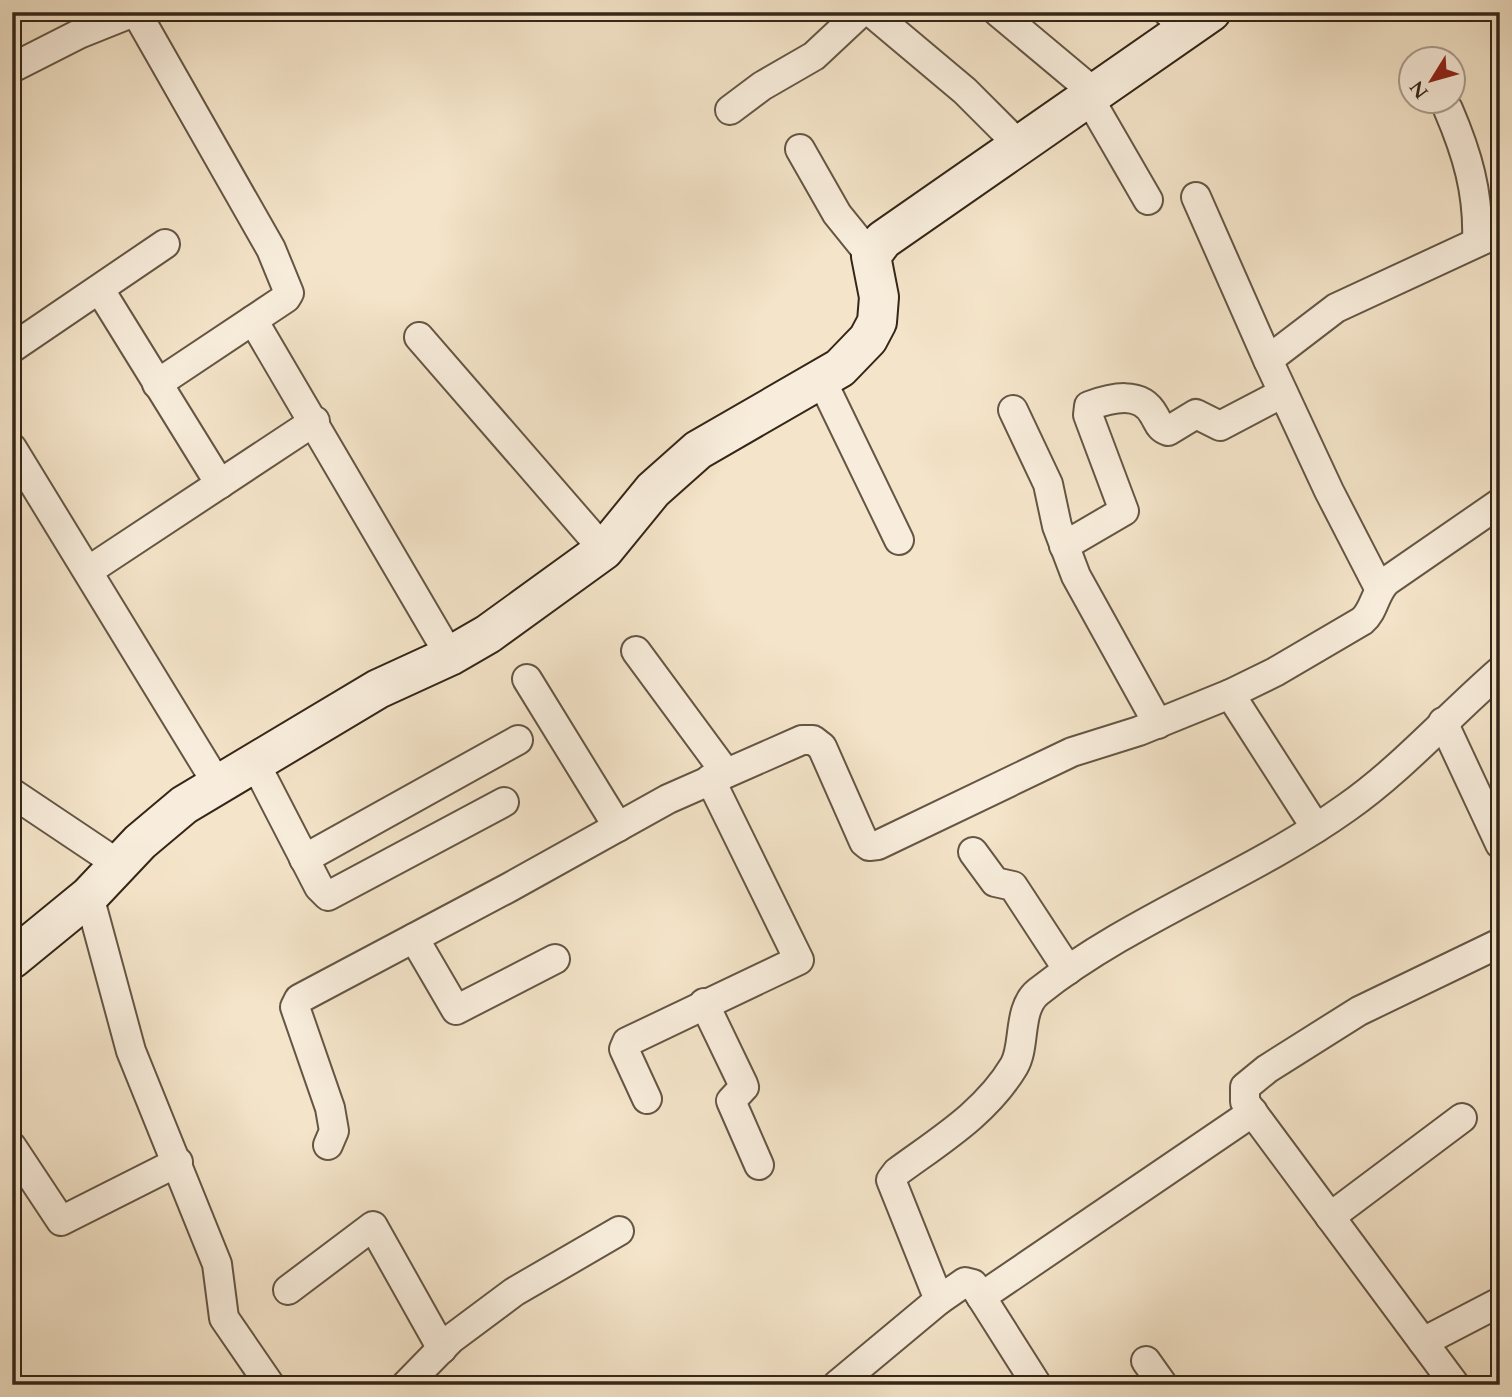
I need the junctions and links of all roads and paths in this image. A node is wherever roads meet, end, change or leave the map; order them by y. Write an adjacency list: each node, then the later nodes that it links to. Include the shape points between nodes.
1 (135, 12): 6 (street); 18 (street, via 288,285 286,298)
2 (861, 12): 8 (street, via 814,56)
3 (871, 12): 10 (street, via 965,91)
4 (998, 12): 7 (street)
5 (1189, 18): 7 (street)
6 (12, 68)
7 (1092, 96): 10 (street); 13 (street)
8 (730, 110)
9 (1451, 116): 14 (street)
10 (1020, 146): 16 (street, via 883,240)
11 (800, 149): 16 (street, via 837,214)
12 (1196, 197): 21 (street)
13 (1148, 200)
14 (1489, 237): 21 (street, via 1336,308)
15 (165, 244): 17 (street)
16 (871, 256): 22 (street, via 879,297 877,322 857,352)
17 (100, 290): 20 (street); 23 (street)
18 (253, 320): 23 (street); 26 (street)
19 (419, 337): 32 (street)
20 (12, 348)
21 (1268, 360): 24 (street)
22 (822, 380): 30 (street); 32 (street, via 698,450 653,489)
23 (157, 384): 28 (street)
24 (1283, 393): 31 (street, via 1220,426 1196,414 1168,431 1144,403 1131,397 1090,406 1088,415 1124,511); 34 (street)
25 (1013, 410): 31 (street, via 1048,484)
26 (315, 421): 28 (street); 36 (street)
27 (12, 448): 33 (street)
28 (220, 484): 33 (street)
29 (1500, 503): 34 (street)
30 (899, 540)
31 (1064, 546): 41 (street)
32 (604, 550): 36 (street, via 499,627)
33 (88, 571): 45 (street)
34 (1379, 587): 39 (street, via 1362,621)
35 (636, 651): 44 (street)
36 (450, 656): 43 (street, via 378,689)
37 (1500, 671): 40 (street)
38 (527, 680): 48 (street)
39 (1230, 694): 41 (street); 49 (street)
40 (1443, 722): 49 (street, via 1347,808); 50 (street)
41 (1158, 724): 44 (street, via 1072,752 878,845 864,842 822,747 813,740 802,740)
42 (517, 740): 52 (street)
43 (256, 765): 45 (street); 52 (street)
44 (718, 776): 48 (street); 60 (street, via 799,960)
45 (218, 785): 53 (street, via 162,822)
46 (12, 793): 53 (street)
47 (504, 802): 52 (street, via 328,896)
48 (618, 827): 55 (street)
49 (1316, 828): 59 (street)
50 (1500, 844)
51 (972, 852): 59 (street, via 995,882 1013,886)
52 (304, 859)
53 (118, 864): 54 (street)
54 (89, 896): 57 (street); 66 (street, via 131,1051)
55 (414, 939): 58 (street, via 456,1010); 64 (street, via 296,1003 330,1108 334,1131)
56 (1500, 943): 62 (street, via 1359,1011 1267,1069 1245,1087 1245,1102)
57 (13, 957)
58 (555, 959)
59 (1068, 970): 72 (street, via 1034,995 1015,1064 977,1113 891,1180)
60 (704, 1003): 61 (street, via 624,1045); 67 (street, via 743,1083 731,1101)
61 (647, 1099)
62 (1253, 1112): 68 (street); 71 (street)
63 (1461, 1118): 68 (street)
64 (328, 1145)
65 (12, 1147): 66 (street, via 61,1221)
66 (178, 1161): 77 (street, via 216,1264 224,1318)
67 (759, 1166)
68 (1330, 1217): 74 (street)
69 (619, 1231): 75 (street, via 514,1292)
70 (288, 1290): 75 (street, via 373,1226)
71 (981, 1297): 72 (street, via 969,1281); 80 (street)
72 (939, 1300): 79 (street)
73 (1500, 1302): 74 (street)
74 (1423, 1342): 82 (street)
75 (442, 1349): 78 (street)
76 (1146, 1361): 81 (street)
77 (270, 1385)
78 (406, 1385)
79 (837, 1385)
80 (1037, 1385)
81 (1163, 1385)
82 (1455, 1385)

